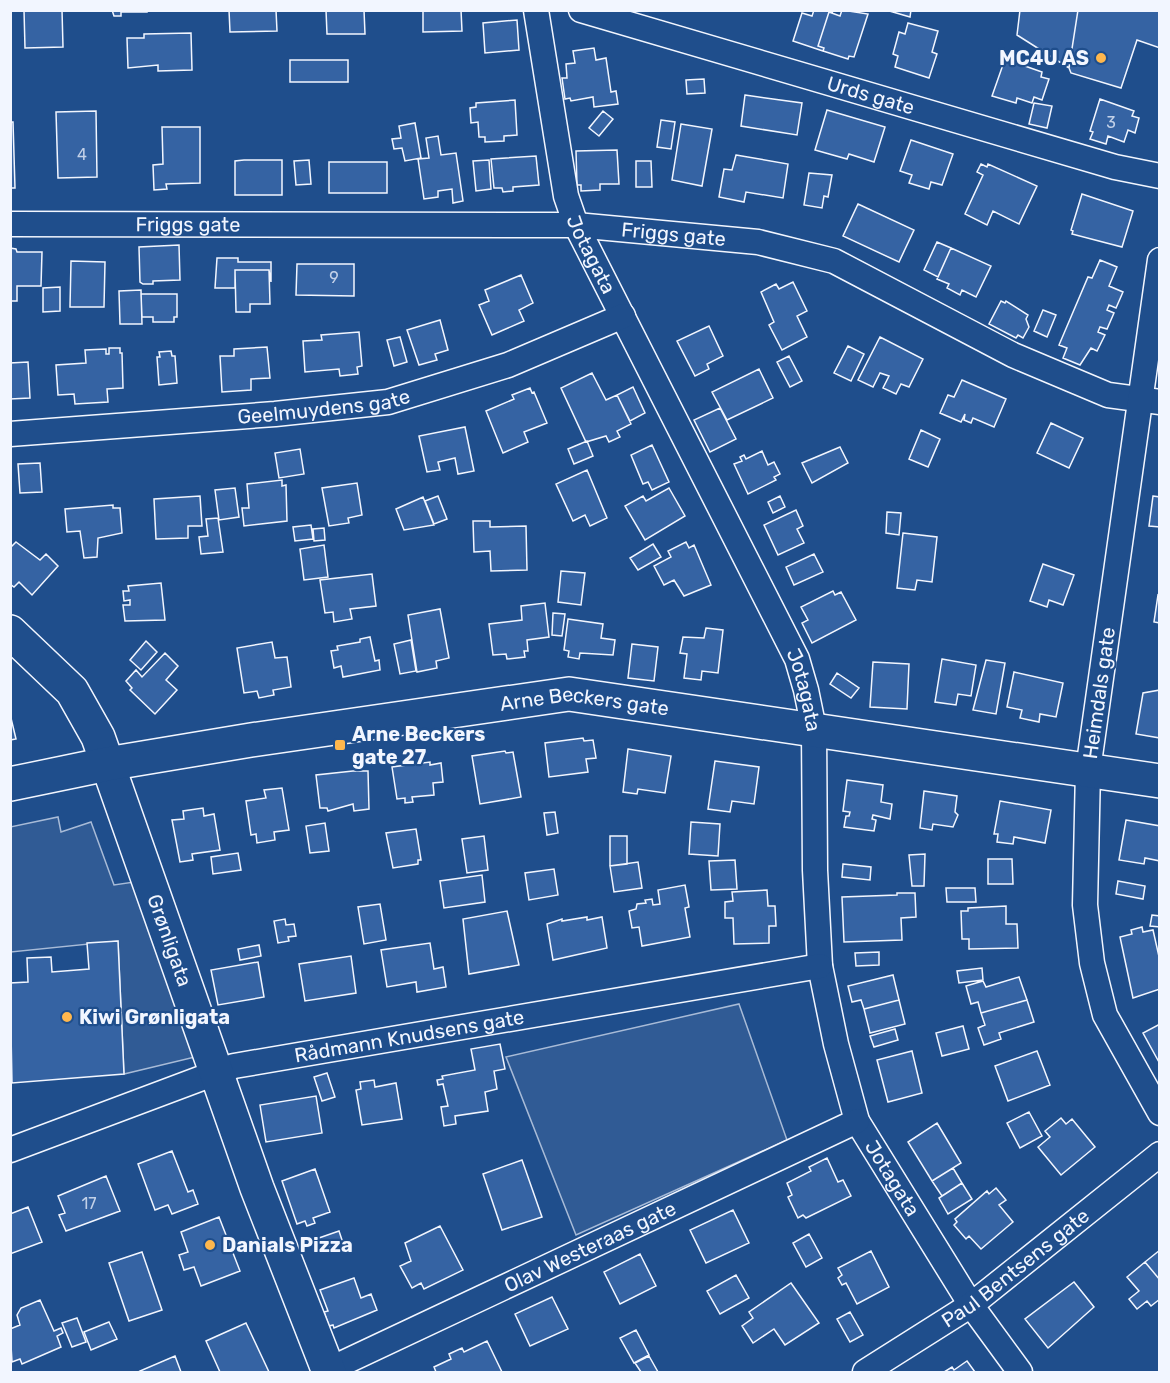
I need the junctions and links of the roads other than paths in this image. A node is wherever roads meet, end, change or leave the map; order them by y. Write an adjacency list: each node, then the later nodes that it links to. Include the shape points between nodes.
1 (536, 10): 5 (street, Jotagata, via 566,196)
2 (580, 10): 3 (street, Urds gate, via 1115,167)
3 (1160, 176)
4 (10, 224): 5 (street, Friggs gate)
5 (576, 225): 7 (street, Jotagata); 8 (street, Friggs gate, via 758,242 834,261 1013,356 1108,394)
6 (1160, 260): 8 (street, Heimdals gate)
7 (623, 316): 9 (street, Geelmuydens gate, via 508,365 388,402); 11 (street, Jotagata, via 797,659)
8 (1150, 401): 13 (street, Heimdals gate)
9 (10, 434)
10 (10, 632): 12 (main road, Grønligata, via 72,691 98,737)
11 (814, 729): 12 (main road, Arne Beckers gate, via 569,694); 13 (main road, Arne Beckers gate); 16 (street, Jotagata)
12 (107, 764): 15 (main road, Arne Beckers gate); 17 (main road, Grønligata)
13 (1088, 770): 14 (main road, Arne Beckers gate); 18 (street, Heimdals gate, via 1085,905 1092,963 1105,1016)
14 (1160, 781)
15 (10, 784)
16 (820, 966): 17 (street, Rådmann Knudsens gate); 19 (street, Jotagata)
17 (215, 1071): 20 (street, Rådmann Knudsens gate); 23 (main road, Grønligata)
18 (1160, 1113)
19 (857, 1121): 22 (street, Jotagata); 23 (street, Olav Westeraas gate)
20 (10, 1150)
21 (1160, 1154): 22 (street, Paul Bentsens gate)
22 (971, 1305): 24 (street, Paul Bentsens gate); 25 (street, Jotagata)
23 (327, 1372)
24 (865, 1372)
25 (1020, 1372)

